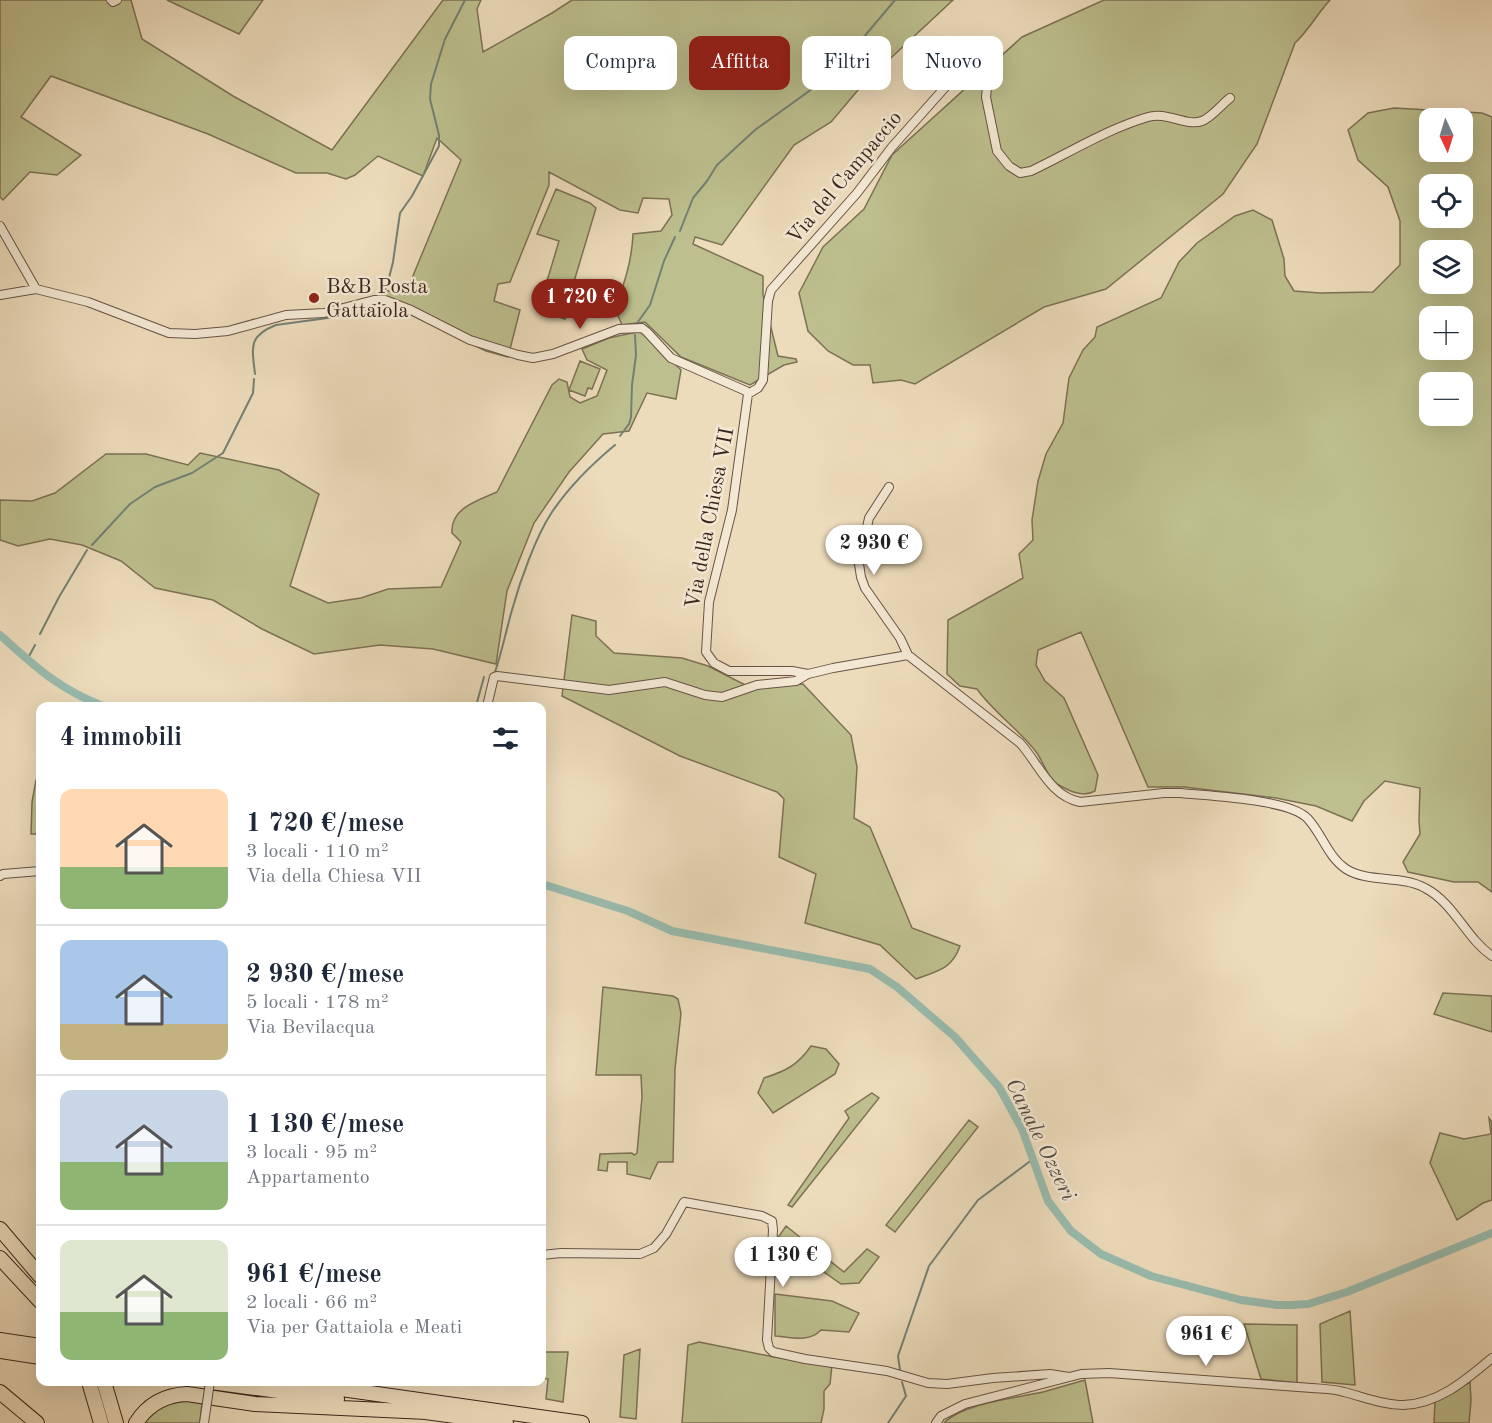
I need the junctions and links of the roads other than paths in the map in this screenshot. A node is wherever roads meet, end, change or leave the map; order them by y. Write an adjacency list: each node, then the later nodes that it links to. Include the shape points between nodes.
1 (111, 0): 2 (street)
2 (117, 0)
3 (1230, 98): 7 (street, Via del Campaccio, via 1204,120 1195,123 1151,116 1020,173 997,151 986,97 991,49 980,48 771,291 763,380)
4 (0, 226): 5 (street)
5 (36, 289): 6 (street); 7 (street, via 88,302 169,333 195,334 385,300 470,340 533,358 619,329 642,328 671,358)
6 (0, 295)
7 (748, 394): 10 (street, Via della Chiesa VII, via 732,510 709,602 706,651 714,663 729,671)
8 (889, 487): 9 (street, via 869,518 859,564 865,588)
9 (908, 655): 10 (street); 14 (street, via 1020,743 1048,781 1069,800 1180,793 1286,806 1307,817 1333,857 1352,873 1424,887 1441,898)
10 (808, 674): 11 (street, via 796,681 757,685 722,697 705,696 665,682 609,690 497,676 491,683)
11 (488, 702)
12 (36, 871): 13 (street)
13 (0, 876)
14 (1492, 956)
15 (0, 1229): 18 (highway)
16 (546, 1255): 27 (street, via 640,1254 654,1248 666,1234 684,1202 762,1216 772,1221 773,1230 767,1340 773,1352 887,1371 928,1383 1050,1374)
17 (0, 1258): 19 (highway)
18 (36, 1271)
19 (36, 1296)
20 (0, 1335): 22 (highway)
21 (0, 1340): 23 (highway)
22 (36, 1348)
23 (36, 1349)
24 (36, 1349): 25 (highway)
25 (0, 1351)
26 (1492, 1358): 27 (street, via 1458,1386 1419,1403 1402,1405 1312,1388 1109,1373)
27 (1069, 1377): 42 (street, via 965,1404 941,1416)
28 (90, 1386): 36 (highway)
29 (105, 1386): 35 (highway)
30 (210, 1386): 39 (street, bridge)
31 (240, 1386): 34 (highway)
32 (320, 1386): 41 (highway)
33 (0, 1392): 37 (highway)
34 (426, 1412): 38 (highway, via 255,1404 176,1394 160,1399); 40 (highway)
35 (115, 1420)
36 (101, 1422)
37 (37, 1423)
38 (136, 1423)
39 (204, 1423)
40 (506, 1423)
41 (582, 1423)
42 (936, 1423)

